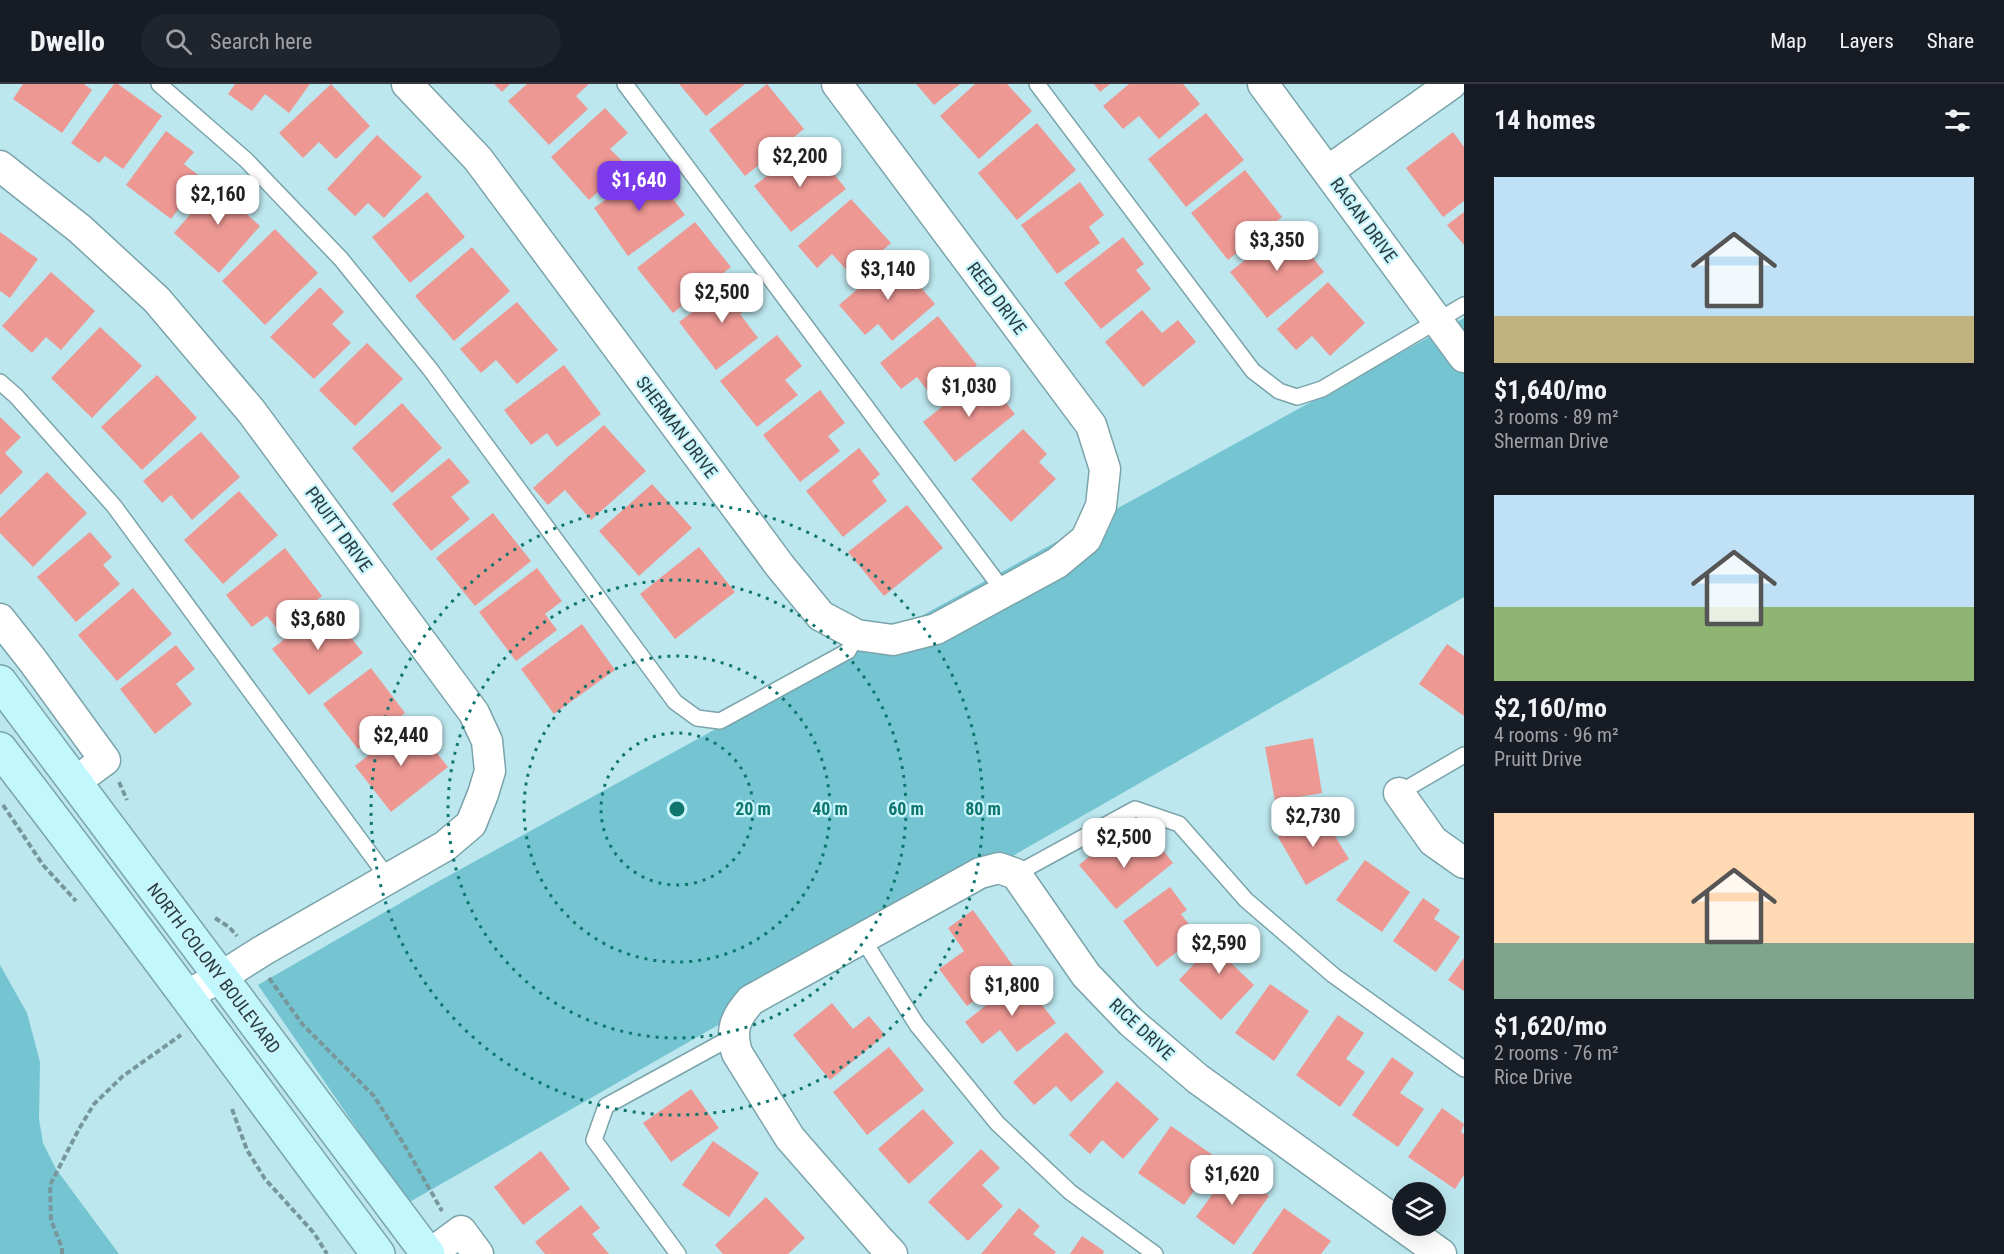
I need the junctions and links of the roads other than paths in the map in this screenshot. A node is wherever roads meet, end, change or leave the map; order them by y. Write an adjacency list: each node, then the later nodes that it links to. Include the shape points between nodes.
1 (159, 84): 16 (lane, via 246,160 341,259 430,369 675,702 697,718 720,721 848,651)
2 (407, 84): 16 (street, SHERMAN DRIVE, via 478,159 814,608 821,616)
3 (625, 84): 14 (lane)
4 (837, 84): 14 (street, REED DRIVE, via 1091,425 1105,469 1101,506 1086,539 1057,563)
5 (1037, 84): 11 (lane, via 1253,371 1279,391 1297,397 1322,388)
6 (1263, 84): 9 (street, RAGAN DRIVE)
7 (1451, 84): 9 (street)
8 (0, 166): 24 (street, PRUITT DRIVE, via 80,229 157,300 251,411 474,713 487,741 490,771 471,824 445,846)
9 (1329, 171): 11 (street, RAGAN DRIVE)
10 (1464, 305): 11 (lane)
11 (1436, 320): 12 (street, RAGAN DRIVE)
12 (1464, 357)
13 (0, 382): 24 (lane, via 114,506)
14 (1005, 593): 16 (street, SHERMAN DRIVE, via 936,629 893,640)
15 (0, 619): 20 (street, via 105,760)
16 (857, 635)
17 (0, 682): 20 (main road, NORTH COLONY BOULEVARD)
18 (0, 749): 27 (main road)
19 (1464, 755): 21 (lane)
20 (75, 782): 26 (main road, NORTH COLONY BOULEVARD)
21 (1399, 794): 22 (street, via 1432,841)
22 (1464, 863)
23 (1016, 874): 25 (street, via 999,868 980,873); 29 (lane, via 1136,809 1179,824 1246,900 1333,975); 36 (street, RICE DRIVE, via 1086,975 1131,1022 1198,1080)
24 (388, 878): 26 (street, PRUITT DRIVE)
25 (862, 938): 28 (street, via 751,1000 739,1013); 35 (lane, via 917,1025 997,1123 1070,1192)
26 (221, 977): 27 (street, PRUITT DRIVE); 32 (main road, NORTH COLONY BOULEVARD)
27 (185, 996): 31 (main road)
28 (732, 1037): 33 (lane, via 606,1106 594,1140); 34 (street, via 737,1053 790,1138)
29 (1464, 1068)
30 (470, 1242): 32 (street)
31 (378, 1254)
32 (429, 1254)
33 (678, 1254)
34 (892, 1254)
35 (1155, 1254)
36 (1441, 1254)

